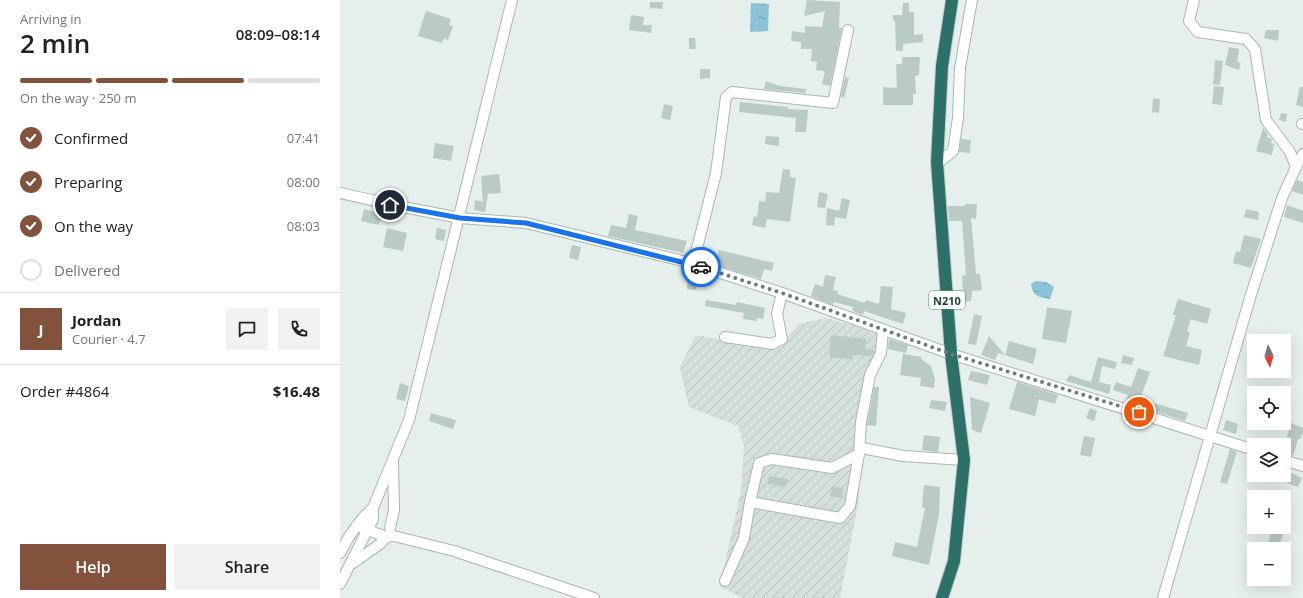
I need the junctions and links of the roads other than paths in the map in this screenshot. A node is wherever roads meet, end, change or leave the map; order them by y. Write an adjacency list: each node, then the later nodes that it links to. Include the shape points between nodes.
1 (512, 0): 10 (street)
2 (952, 0): 7 (highway, N210, via 942,66)
3 (972, 0): 7 (street, via 960,68 958,118 953,151)
4 (1194, 0): 8 (street, via 1189,21 1198,32 1246,39 1255,49 1266,120 1290,152)
5 (848, 30): 11 (street, via 833,103 732,92 726,97 716,173)
6 (1303, 154): 8 (street)
7 (937, 164): 15 (highway, N210)
8 (1296, 167): 16 (street, via 1282,198 1250,298)
9 (340, 193): 10 (street)
10 (460, 218): 11 (street, via 526,223); 20 (street, via 409,420)
11 (693, 264): 12 (street)
12 (782, 293): 13 (street); 14 (street, via 777,314 782,339 772,344)
13 (883, 329): 15 (street); 18 (street, via 881,353 870,375 861,422)
14 (725, 337)
15 (951, 354): 16 (street); 19 (highway, N210)
16 (1211, 435): 17 (street); 34 (street)
17 (1247, 448)
18 (861, 451): 19 (street); 23 (street, via 832,468 772,459 759,463); 23 (street, via 850,506 840,518)
19 (964, 460): 33 (highway, N210, via 954,562)
20 (393, 461): 24 (street); 27 (street, via 394,510)
21 (1291, 462): 22 (street)
22 (1303, 466)
23 (750, 502): 30 (street, via 744,538)
24 (369, 517): 25 (street); 26 (street); 27 (street)
25 (358, 526): 26 (street); 28 (street)
26 (368, 531): 27 (street); 29 (street)
27 (390, 534): 29 (street); 32 (street, via 454,551)
28 (340, 553)
29 (349, 566): 31 (street)
30 (725, 580)
31 (340, 584)
32 (594, 598)
33 (942, 598)
34 (1163, 598)

